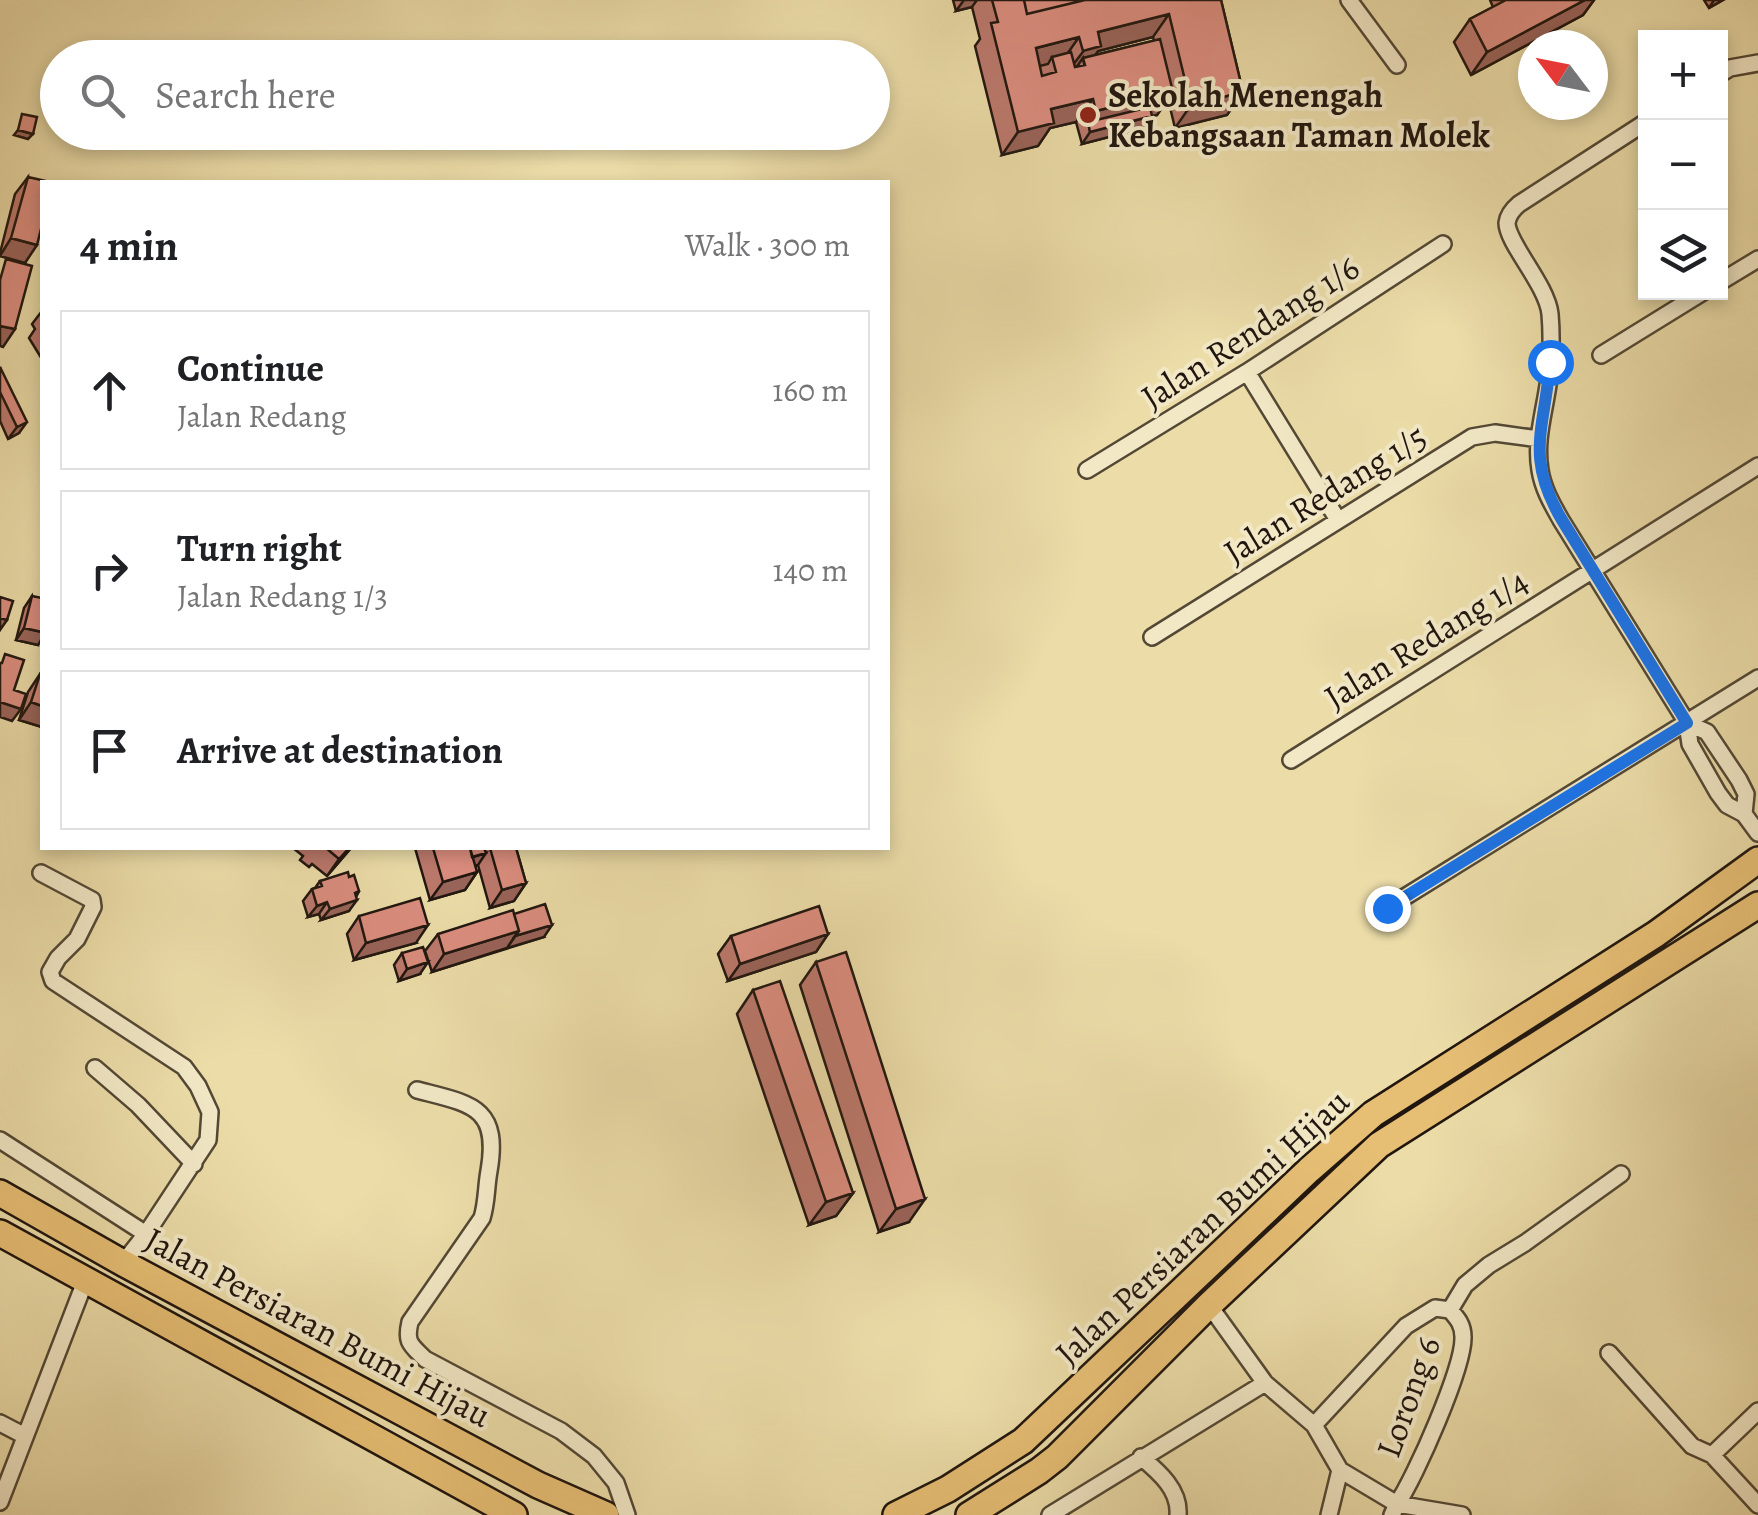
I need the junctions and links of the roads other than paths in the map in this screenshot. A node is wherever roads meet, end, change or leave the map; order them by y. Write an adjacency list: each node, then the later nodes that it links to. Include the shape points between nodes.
1 (1349, 0): 3 (street)
2 (1758, 63): 4 (street)
3 (1397, 66)
4 (1728, 69)
5 (1638, 127): 12 (street, via 1509,217 1508,230 1550,308)
6 (1444, 244): 11 (street, Jalan Rendang 1/6)
7 (1758, 259): 8 (street)
8 (1728, 277)
9 (1690, 300): 10 (street)
10 (1601, 355)
11 (1247, 372): 14 (street, Jalan Rendang 1/6); 15 (street)
12 (1539, 439): 15 (street, Jalan Redang 1/5, via 1472,437); 16 (street, via 1548,498)
13 (1758, 466): 16 (street, Jalan Redang 1/4)
14 (1088, 470)
15 (1338, 520): 17 (street, Jalan Redang 1/5)
16 (1594, 569): 19 (street); 20 (street, Jalan Redang 1/4)
17 (1152, 638)
18 (1758, 678): 19 (street)
19 (1687, 723): 21 (street, via 1690,744 1718,792); 21 (street, via 1707,732 1738,780 1746,794); 27 (street)
20 (1291, 760)
21 (1744, 814): 22 (street)
22 (1758, 833)
23 (1758, 860): 57 (main road, Jalan Persiaran Bumi Hijau, via 1656,934 1373,1114 1024,1441)
24 (40, 874): 32 (street, via 81,892 94,907 50,972 53,981 184,1067 198,1086 210,1112 208,1140)
25 (1758, 895): 28 (main road)
26 (1758, 905): 28 (main road, Jalan Persiaran Bumi Hijau)
27 (1387, 908)
28 (1720, 929): 39 (main road, Jalan Persiaran Bumi Hijau, via 1380,1144)
29 (95, 1068): 32 (street)
30 (418, 1090): 56 (street, via 476,1110 488,1121 492,1153 482,1218 410,1322 410,1345 594,1456 616,1483)
31 (0, 1140): 36 (street)
32 (194, 1164): 36 (street)
33 (1621, 1174): 40 (street, via 1489,1265 1465,1285)
34 (0, 1193): 37 (main road, Jalan Persiaran Bumi Hijau)
35 (0, 1233): 38 (main road, Jalan Persiaran Bumi Hijau)
36 (146, 1234): 37 (street)
37 (123, 1263): 55 (main road, Jalan Persiaran Bumi Hijau)
38 (86, 1279): 46 (street); 54 (main road, Jalan Persiaran Bumi Hijau)
39 (1209, 1305): 42 (street); 58 (main road, Jalan Persiaran Bumi Hijau, via 1057,1457)
40 (1450, 1310): 45 (street, Lorong 6, via 1435,1308 1406,1326); 52 (street, Lorong 6, via 1464,1342 1454,1379)
41 (1608, 1353): 47 (street, via 1692,1446)
42 (1265, 1383): 45 (street); 48 (street)
43 (1758, 1410): 47 (street)
44 (0, 1423): 46 (street)
45 (1314, 1425): 49 (street)
46 (25, 1436): 50 (street)
47 (1712, 1455): 51 (street)
48 (1141, 1457): 53 (street); 59 (street, via 1171,1487)
49 (1340, 1470): 52 (street, Lorong 6); 60 (street)
50 (0, 1502)
51 (1758, 1505)
52 (1395, 1510): 61 (street)
53 (1057, 1513)
54 (514, 1515)
55 (606, 1515)
56 (627, 1515)
57 (896, 1515)
58 (969, 1515)
59 (1178, 1515)
60 (1329, 1515)
61 (1462, 1515)

